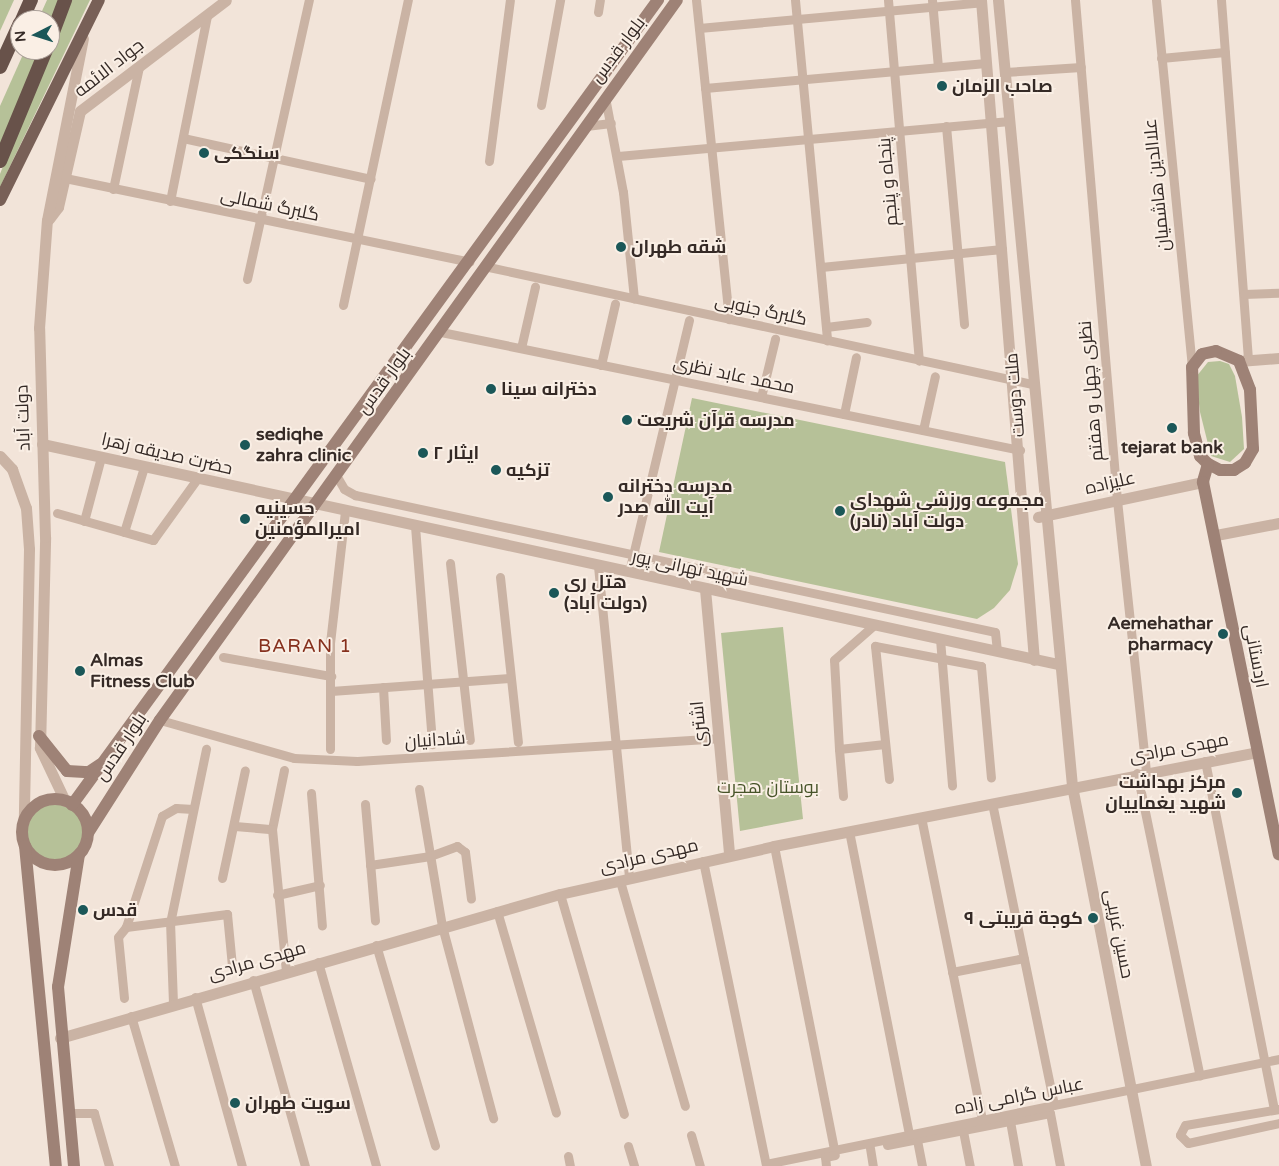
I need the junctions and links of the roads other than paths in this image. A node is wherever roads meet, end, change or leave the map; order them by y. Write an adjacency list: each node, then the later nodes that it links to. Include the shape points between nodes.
1 (99, 0): 24 (main road)
2 (226, 0): 21 (street, جواد الائمه)
3 (309, 0): 50 (street)
4 (408, 0): 54 (street)
5 (510, 0): 52 (street)
6 (560, 0): 39 (street)
7 (600, 0): 19 (street)
8 (658, 0): 64 (main road, بلوار قدس)
9 (677, 0): 38 (main road, بلوار قدس)
10 (696, 0): 23 (street)
11 (795, 0): 22 (street)
12 (888, 0): 20 (street, پنجاه و پنجم)
13 (998, 0): 35 (street, ملت دوست)
14 (1075, 0): 33 (street, نظری چهل و هفتم)
15 (1156, 0): 27 (street, علاالدین هاشمیان)
16 (1220, 0): 26 (street)
17 (981, 1): 18 (street); 29 (street, ملت دوست)
18 (933, 4): 20 (street); 32 (street)
19 (598, 12)
20 (889, 12): 22 (street); 34 (street, پنجاه و پنجم)
21 (207, 15): 31 (street, جواد الائمه); 46 (street)
22 (797, 20): 23 (street); 36 (street)
23 (699, 28): 37 (street)
24 (84, 31): 56 (main road); 58 (street, دولت آباد)
25 (10, 46): 30 (highway)
26 (1225, 52): 27 (street); 70 (street)
27 (1161, 58): 88 (street, علاالدین هاشمیان)
28 (42, 60): 51 (highway)
29 (986, 64): 32 (street); 42 (street, ملت دوست)
30 (0, 67)
31 (139, 67): 53 (street, جواد الائمه, via 80,111); 55 (street)
32 (938, 67): 34 (street)
33 (1081, 67): 35 (street); 106 (street, نظری چهل و هفتم)
34 (894, 72): 36 (street); 45 (street, پنجاه و پنجم)
35 (1005, 72): 40 (street, ملت دوست)
36 (803, 78): 37 (street); 47 (street)
37 (705, 88): 48 (street)
38 (605, 97): 41 (street); 44 (main road, بلوار قدس)
39 (541, 105)
40 (1009, 121): 42 (street); 92 (street, ملت دوست)
41 (611, 122): 44 (street); 49 (street)
42 (991, 122): 43 (street); 61 (street, ملت دوست)
43 (946, 126): 45 (street); 62 (street)
44 (584, 127): 65 (main road, بلوار قدس)
45 (900, 130): 47 (street); 63 (street, پنجاه و پنجم)
46 (183, 138): 50 (street); 57 (street)
47 (810, 140): 48 (street); 66 (street)
48 (712, 149): 49 (street); 74 (street)
49 (618, 156): 71 (street)
50 (274, 158): 54 (street); 59 (street)
51 (0, 161)
52 (489, 162)
53 (65, 178): 55 (street, گلبرگ شمالی); 58 (street, جواد الائمه, via 58,207)
54 (371, 180): 60 (street)
55 (113, 189): 57 (street, گلبرگ شمالی)
56 (0, 200)
57 (170, 201): 59 (street, گلبرگ شمالی)
58 (48, 220): 96 (street, دولت آباد, via 39,328)
59 (261, 220): 60 (street, گلبرگ شمالی); 67 (street)
60 (360, 240): 64 (street, گلبرگ شمالی); 73 (street)
61 (1002, 249): 62 (street); 91 (street, ملت دوست)
62 (957, 253): 63 (street); 77 (street)
63 (911, 258): 66 (street); 86 (street, پنجاه و پنجم)
64 (469, 262): 65 (main road); 107 (main road, بلوار قدس)
65 (484, 266): 71 (street, گلبرگ جنوبی); 79 (main road, بلوار قدس)
66 (821, 266): 78 (street)
67 (247, 279)
68 (535, 287): 82 (street)
69 (1279, 293): 70 (street)
70 (1244, 294): 85 (street)
71 (634, 298): 74 (street, گلبرگ جنوبی)
72 (614, 304): 87 (street)
73 (343, 305)
74 (729, 319): 81 (street, گلبرگ جنوبی)
75 (689, 320): 90 (street)
76 (867, 322): 78 (street)
77 (964, 324)
78 (826, 327): 81 (street)
79 (441, 332): 82 (street, محمد عابد نظری); 102 (main road, بلوار قدس)
80 (775, 339): 93 (street)
81 (827, 341): 86 (street, گلبرگ جنوبی)
82 (521, 348): 87 (street, محمد عابد نظری)
83 (856, 357): 94 (street)
84 (1279, 358): 85 (street)
85 (1244, 360): 88 (main road, via 1216,351 1202,354); 100 (main road, via 1250,390 1253,449 1245,463 1234,470 1220,470)
86 (919, 361): 91 (street, گلبرگ جنوبی)
87 (601, 364): 90 (street, محمد عابد نظری)
88 (1192, 367): 100 (main road, via 1194,433 1200,456)
89 (935, 376): 95 (street)
90 (675, 380): 93 (street, محمد عابد نظری); 119 (street)
91 (1014, 381): 92 (street, گلبرگ جنوبی); 97 (street, ملت دوست)
92 (1032, 384): 112 (street, ملت دوست)
93 (761, 397): 94 (street, محمد عابد نظری)
94 (844, 414): 95 (street, محمد عابد نظری)
95 (923, 430): 97 (street, محمد عابد نظری)
96 (42, 444): 99 (street, حضرت صدیقه زهرا); 139 (street, دولت آباد, via 45,537)
97 (1020, 450): 114 (street, ملت دوست)
98 (0, 456): 168 (street, via 12,469 26,508 29,549)
99 (102, 457): 101 (street, حضرت صدیقه زهرا); 113 (street)
100 (1208, 464): 104 (main road, اردستانی)
101 (144, 467): 103 (street, حضرت صدیقه زهرا); 117 (street)
102 (336, 475): 105 (street, via 344,489); 108 (main road, بلوار قدس)
103 (197, 479): 107 (street, حضرت صدیقه زهرا); 117 (street, via 153,540)
104 (1203, 482): 106 (street, علیزاده); 118 (main road, اردستانی)
105 (377, 500): 111 (street); 119 (street)
106 (1117, 500): 112 (street, علیزاده); 155 (street, نظری چهل و هفتم)
107 (296, 501): 108 (street, حضرت صدیقه زهرا); 151 (main road, بلوار قدس)
108 (314, 504): 109 (street, شهید تهرانی پور); 138 (main road, بلوار قدس)
109 (345, 511): 111 (street, شهید تهرانی پور); 132 (street)
110 (58, 513): 113 (street)
111 (360, 514): 116 (street, شهید تهرانی پور)
112 (1044, 516): 114 (street, علیزاده); 131 (street, ملت دوست)
113 (84, 520): 117 (street)
114 (1026, 520): 130 (street, ملت دوست)
115 (1279, 523): 118 (street)
116 (415, 526): 121 (street, شهید تهرانی پور); 135 (street)
117 (124, 532)
118 (1216, 535): 150 (main road, اردستانی)
119 (633, 554): 122 (street); 127 (street, via 995,632)
120 (450, 563): 134 (street)
121 (598, 566): 122 (street, شهید تهرانی پور); 146 (street)
122 (629, 572): 124 (street, شهید تهرانی پور)
123 (500, 577): 133 (street)
124 (705, 589): 125 (street, شهید تهرانی پور); 140 (street, اشتری)
125 (874, 625): 126 (street, شهید تهرانی پور); 149 (street, via 834,660)
126 (940, 639): 127 (street, شهید تهرانی پور); 129 (street)
127 (996, 652): 130 (street, شهید تهرانی پور)
128 (223, 657): 132 (street)
129 (942, 659): 145 (street, via 875,646); 156 (street, via 981,666); 158 (street)
130 (1034, 660): 131 (street, شهید تهرانی پور)
131 (1058, 664): 159 (street, ملت دوست)
132 (331, 676): 137 (street)
133 (510, 678): 134 (street); 143 (street)
134 (465, 682): 135 (street); 142 (street)
135 (425, 684): 136 (street); 144 (street)
136 (383, 687): 137 (street); 141 (street)
137 (331, 691): 148 (street)
138 (160, 720): 146 (street, شادانیان, via 294,758 357,761); 172 (main road, بلوار قدس)
139 (40, 736): 151 (main road, via 67,771 89,772); 163 (street, دولت آباد, via 42,761)
140 (718, 738): 146 (street, شادانیان); 177 (street, اشتری)
141 (386, 740)
142 (470, 740)
143 (518, 742)
144 (432, 744)
145 (885, 744): 149 (street); 157 (street)
146 (616, 745): 182 (street)
147 (206, 749): 166 (street)
148 (330, 749)
149 (839, 749): 162 (street)
150 (1257, 752): 152 (street, مهدی مرادی); 175 (main road, اردستانی)
151 (107, 760): 163 (main road, بلوار قدس)
152 (1205, 761): 155 (street, مهدی مرادی); 206 (street)
153 (245, 770): 169 (street)
154 (284, 770): 170 (street)
155 (1141, 773): 159 (street, مهدی مرادی); 207 (street, نظری چهل و هفتم)
156 (991, 778)
157 (889, 779)
158 (952, 786)
159 (1072, 786): 164 (street, مهدی مرادی); 208 (street, حسین غریبی)
160 (419, 789): 178 (street)
161 (311, 793): 183 (street)
162 (843, 796)
163 (69, 803): 168 (main road, via 42,802); 172 (main road, via 84,817)
164 (992, 803): 167 (street, مهدی مرادی); 194 (street)
165 (365, 804): 180 (street)
166 (193, 810): 189 (street); 192 (street, via 176,808 162,816)
167 (920, 817): 171 (street, مهدی مرادی); 198 (street)
168 (24, 821): 173 (main road)
169 (235, 826): 170 (street); 181 (street)
170 (272, 829): 185 (street)
171 (849, 831): 174 (street, مهدی مرادی); 221 (street)
172 (88, 833): 176 (main road)
173 (25, 846): 176 (main road, via 40,862 50,865 65,863); 228 (main road)
174 (774, 846): 177 (street, مهدی مرادی); 225 (street)
175 (1279, 854)
176 (79, 855): 204 (main road, via 61,957)
177 (728, 855): 179 (street, مهدی مرادی)
178 (430, 856): 180 (street); 186 (street, via 462,848); 191 (street)
179 (703, 861): 182 (street, مهدی مرادی); 227 (street)
180 (370, 865): 188 (street)
181 (222, 878)
182 (625, 879): 184 (street, مهدی مرادی); 210 (street)
183 (320, 885): 185 (street); 190 (street)
184 (560, 894): 187 (street, مهدی مرادی); 214 (street)
185 (277, 895): 197 (street)
186 (471, 899)
187 (497, 911): 191 (street, مهدی مرادی); 213 (street)
188 (375, 921)
189 (170, 924): 192 (street); 196 (street, via 227,914); 202 (street)
190 (322, 926)
191 (442, 926): 193 (street, مهدی مرادی); 215 (street)
192 (126, 927): 201 (street, via 118,936)
193 (376, 945): 195 (street, مهدی مرادی); 222 (street)
194 (1024, 958): 198 (street); 209 (street)
195 (318, 962): 197 (street, مهدی مرادی); 234 (street)
196 (232, 966)
197 (286, 970): 199 (street, مهدی مرادی)
198 (952, 972): 216 (street)
199 (253, 980): 200 (street, مهدی مرادی); 233 (street)
200 (195, 997): 202 (street, مهدی مرادی); 232 (street)
201 (124, 998)
202 (173, 1003): 203 (street, مهدی مرادی)
203 (131, 1016): 204 (street, مهدی مرادی); 231 (street)
204 (60, 1038): 212 (main road)
205 (1279, 1059): 206 (street, عباس گرامی زاده)
206 (1267, 1062): 207 (street, عباس گرامی زاده); 211 (street)
207 (1200, 1076): 208 (street, عباس گرامی زاده)
208 (1132, 1090): 209 (street, عباس گرامی زاده); 244 (street, حسین غریبی)
209 (1054, 1105): 216 (street, عباس گرامی زاده)
210 (685, 1106)
211 (1276, 1109): 218 (street, via 1185,1125 1180,1135 1188,1142)
212 (68, 1113): 229 (main road); 230 (street, via 94,1113)
213 (556, 1113)
214 (624, 1114)
215 (493, 1118)
216 (982, 1120): 221 (street, عباس گرامی زاده)
217 (1010, 1121): 219 (street); 242 (street); 243 (street, via 1050,1113)
218 (1279, 1123)
219 (963, 1131): 221 (street); 241 (street)
220 (691, 1135): 237 (street)
221 (913, 1137): 224 (street); 225 (street, عباس گرامی زاده); 240 (street)
222 (434, 1146)
223 (628, 1146): 236 (street)
224 (870, 1148): 238 (street, via 825,1157); 239 (street)
225 (834, 1150): 227 (street, عباس گرامی زاده)
226 (568, 1156): 235 (street)
227 (766, 1165)
228 (56, 1166)
229 (74, 1166)
230 (109, 1166)
231 (175, 1166)
232 (242, 1166)
233 (305, 1166)
234 (376, 1166)
235 (570, 1166)
236 (634, 1166)
237 (700, 1166)
238 (826, 1166)
239 (873, 1166)
240 (922, 1166)
241 (970, 1166)
242 (1018, 1166)
243 (1060, 1166)
244 (1146, 1166)

